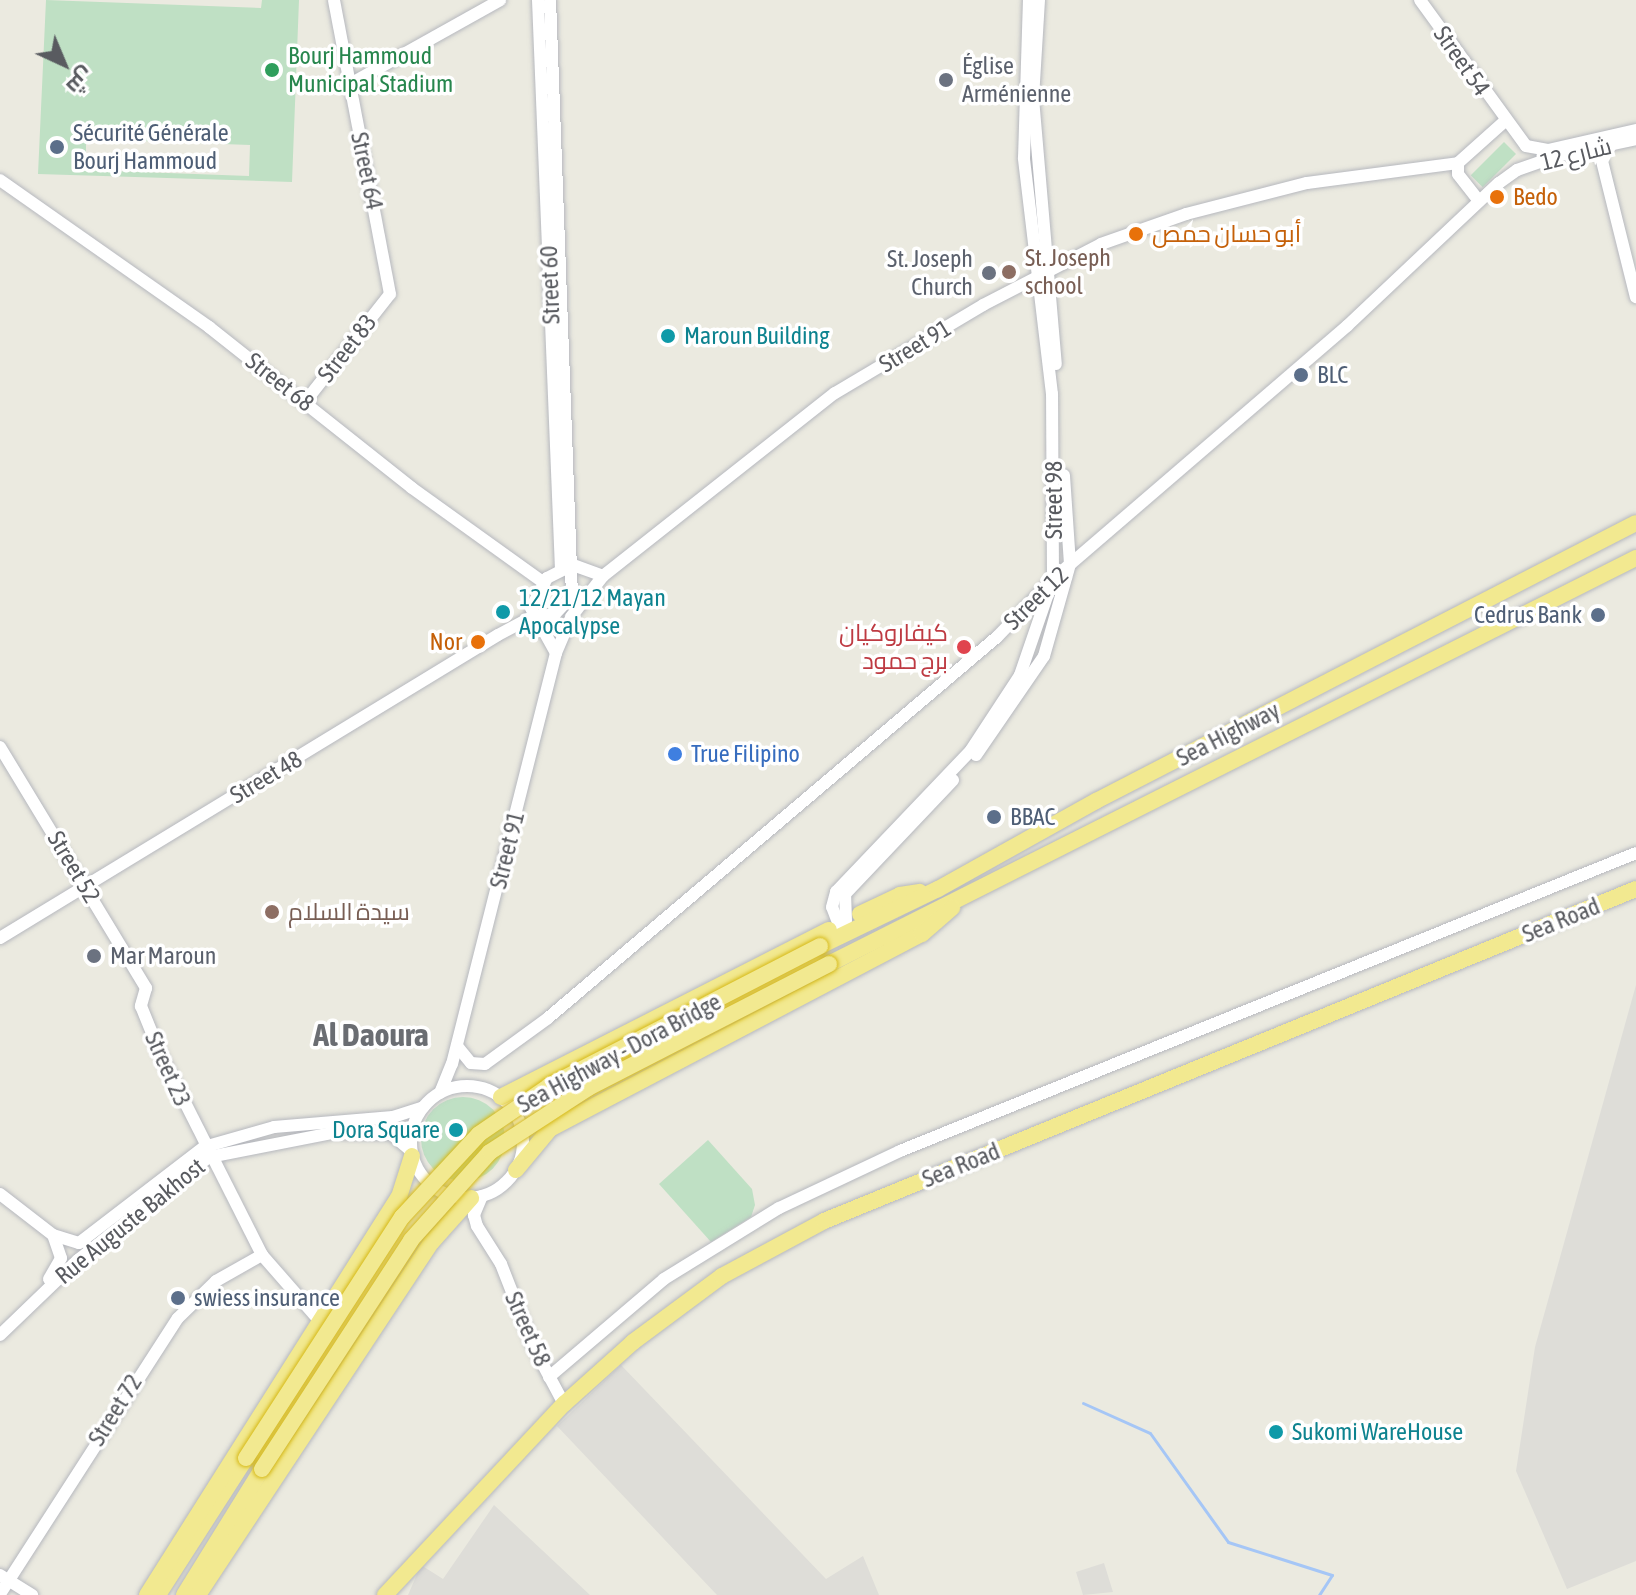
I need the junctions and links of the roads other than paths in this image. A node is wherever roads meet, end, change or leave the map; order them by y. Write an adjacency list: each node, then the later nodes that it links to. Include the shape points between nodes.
1 (334, 0): 8 (street, Street 64)
2 (500, 0): 8 (street)
3 (538, 0): 26 (street, Street 60)
4 (550, 0): 26 (street, Street 60)
5 (1029, 0): 19 (street, Street 98, via 1022,95)
6 (1039, 0): 19 (street, Street 98, via 1033,98)
7 (1420, 0): 9 (street, Street 54)
8 (350, 84): 20 (street, Street 64)
9 (1505, 121): 11 (street, Street 54); 14 (street)
10 (1636, 130): 13 (street)
11 (1518, 139): 13 (street, via 1541,150); 15 (street)
12 (1636, 139): 13 (street, شارع 12)
13 (1601, 141): 15 (street, شارع 12); 18 (street); 21 (street)
14 (1458, 163): 17 (street, via 1458,174); 19 (street, Street 91, via 1307,183 1186,214)
15 (1517, 170): 17 (street, Street 12)
16 (0, 180): 22 (street, Street 68, via 77,231 142,285 209,327)
17 (1479, 201): 25 (street, Street 12, via 1347,326)
18 (1636, 255)
19 (1042, 273): 25 (street, Street 98); 27 (street, Street 91, via 835,393); 28 (street, Street 98, via 1052,394)
20 (390, 294): 22 (street, Street 83)
21 (1636, 297)
22 (305, 402): 29 (street, Street 68, via 427,500)
23 (1636, 523): 36 (highway, Sea Highway, via 1083,808)
24 (1636, 558): 38 (highway, Sea Highway)
25 (1070, 564): 28 (street, Street 12); 34 (street, Street 98, via 1044,656 999,727)
26 (567, 568): 27 (street); 29 (street); 30 (street, Street 48, via 575,586 565,607)
27 (603, 576): 31 (street, Street 91, via 571,617)
28 (1053, 579): 34 (street, Street 98, via 1034,643 995,715 971,750); 45 (street, via 931,694)
29 (544, 583): 30 (street, via 533,599)
30 (532, 617): 31 (street); 35 (street, Street 48)
31 (556, 653): 44 (street, Street 91)
32 (0, 747): 35 (street, Street 52)
33 (1636, 853): 61 (street, via 862,1169 779,1208 676,1271)
34 (867, 864): 39 (street, Street 98, via 845,894)
35 (85, 885): 40 (street, Street 48); 43 (street, Street 52)
36 (938, 889): 39 (highway, via 900,895); 41 (highway, Sea Highway)
37 (1636, 889): 62 (highway, Sea Road, via 824,1221 684,1301)
38 (964, 895): 42 (highway, Sea Highway); 51 (highway, via 922,934 550,1129)
39 (843, 923): 47 (highway)
40 (0, 938)
41 (820, 946): 67 (highway, Sea Highway - Dora Bridge, bridge, via 549,1086 479,1134 402,1217)
42 (829, 964): 68 (highway, Sea Highway - Dora Bridge, bridge, via 588,1088 490,1152 411,1240)
43 (146, 988): 49 (street, Street 23, via 143,1013)
44 (457, 1046): 45 (street, via 475,1065); 46 (street, Street 91)
45 (504, 1054): 47 (street)
46 (440, 1093): 47 (street, via 464,1086); 48 (street)
47 (495, 1093): 51 (street, via 522,1130)
48 (423, 1107): 49 (street, Rue Auguste Bakhost, via 393,1117 274,1127); 50 (street, via 413,1128)
49 (206, 1152): 50 (street, Rue Auguste Bakhost, via 333,1133 391,1134); 55 (street, Rue Auguste Bakhost, via 84,1242); 57 (street, Street 23); 58 (street, Rue Auguste Bakhost)
50 (412, 1153): 53 (street, via 434,1188); 54 (highway, via 407,1181)
51 (516, 1170): 53 (street)
52 (0, 1194): 55 (street)
53 (477, 1197): 56 (highway); 61 (street, Street 58, via 477,1226 495,1252)
54 (390, 1210): 56 (highway, via 404,1206 425,1214); 59 (highway)
55 (53, 1235): 58 (street, Rue Auguste Bakhost, via 59,1265)
56 (432, 1242): 69 (highway)
57 (262, 1255): 59 (street, Street 23); 63 (street, Street 72, via 216,1281 178,1318)
58 (36, 1298): 60 (street, Rue Auguste Bakhost)
59 (318, 1319): 66 (highway)
60 (0, 1335)
61 (549, 1377): 62 (street, Street 58)
62 (564, 1404): 70 (highway, Sea Road)
63 (4, 1578): 64 (street, Street 72); 65 (street)
64 (0, 1594)
65 (32, 1595)
66 (147, 1595)
67 (158, 1595)
68 (184, 1595)
69 (198, 1595)
70 (385, 1595)

